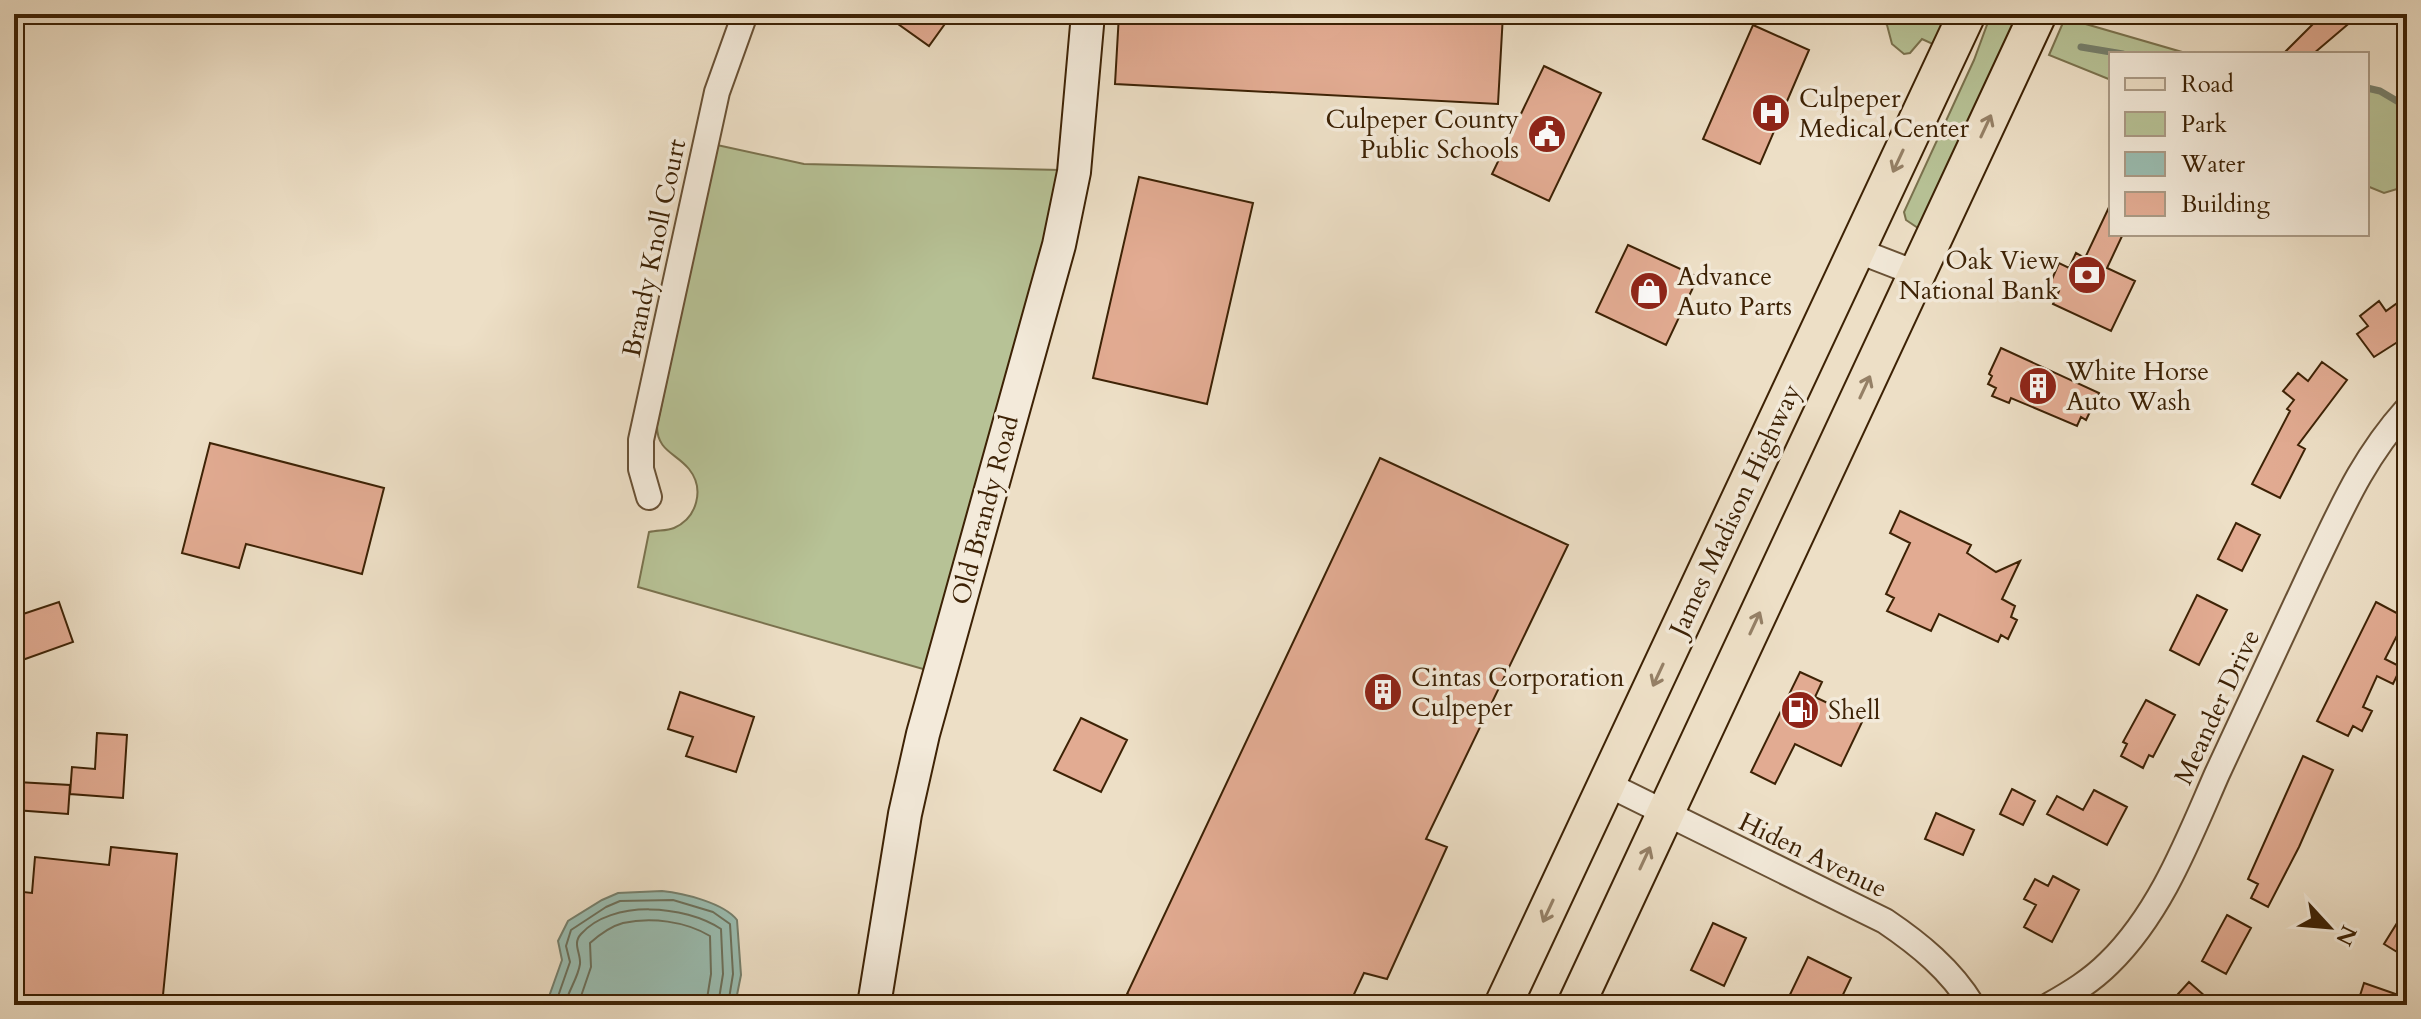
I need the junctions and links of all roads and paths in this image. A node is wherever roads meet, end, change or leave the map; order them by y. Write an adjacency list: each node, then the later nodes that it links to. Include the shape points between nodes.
1 (745, 14): 8 (street, Brandy Knoll Court, via 714,107 641,440 641,469)
2 (1088, 14): 11 (street, Old Brandy Road, via 1074,172 1059,245 923,734)
3 (1967, 14): 5 (main road, James Madison Highway, one-way to 5)
4 (2038, 14): 6 (main road, one-way to 4)
5 (1856, 250): 6 (street); 9 (main road, James Madison Highway, one-way to 9)
6 (1918, 274): 10 (main road, one-way to 6)
7 (2407, 409): 15 (street, Meander Drive, via 2363,465 2167,884 2109,963)
8 (649, 497)
9 (1607, 784): 10 (street, Hiden Avenue); 12 (main road, James Madison Highway, one-way to 12)
10 (1666, 813): 13 (main road, one-way to 10); 14 (street, Hiden Avenue, via 1885,921 1938,962)
11 (874, 1005)
12 (1503, 1005)
13 (1576, 1005)
14 (1972, 1005)
15 (2050, 1005)

